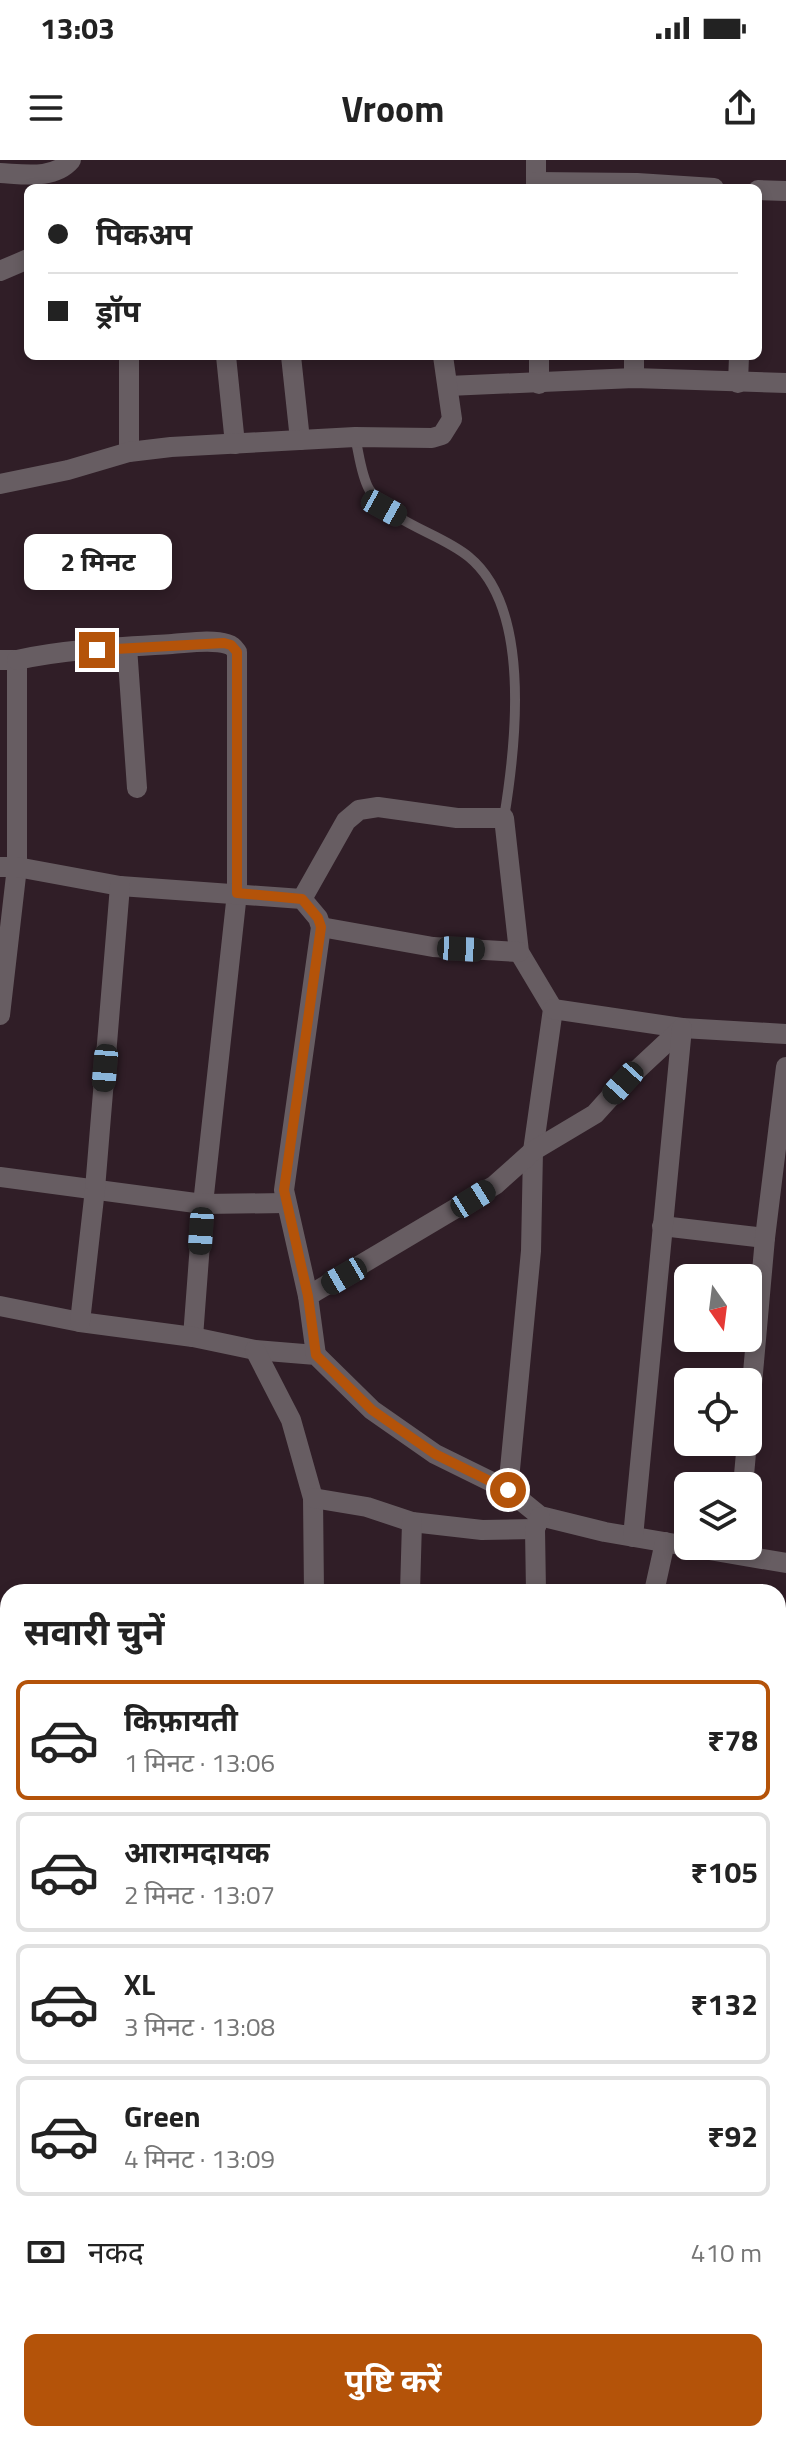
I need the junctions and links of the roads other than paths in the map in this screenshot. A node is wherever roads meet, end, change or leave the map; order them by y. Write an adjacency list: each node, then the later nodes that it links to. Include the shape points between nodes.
1 (71, 160): 3 (street, via 55,171)
2 (536, 160): 4 (street)
3 (0, 173)
4 (536, 184)
5 (762, 190): 6 (street)
6 (786, 191)
7 (24, 261): 8 (street)
8 (0, 271)
9 (129, 360): 24 (street)
10 (226, 360): 23 (street)
11 (291, 360): 22 (street)
12 (444, 360): 20 (street)
13 (539, 360): 19 (street)
14 (634, 360): 16 (street)
15 (739, 360): 17 (street)
16 (634, 378): 17 (street); 19 (street)
17 (738, 383): 18 (street)
18 (786, 383)
19 (539, 384): 20 (street)
20 (448, 386): 21 (street, via 452,419 442,435)
21 (355, 437): 22 (street); 29 (lane, via 368,488 384,508 469,557 495,586 508,620 514,662 511,772)
22 (300, 440): 23 (street)
23 (235, 444): 24 (street)
24 (129, 452): 25 (street)
25 (0, 484)
26 (127, 647): 27 (street); 28 (street); 32 (street, via 224,643 237,652)
27 (9, 660): 30 (street)
28 (137, 788)
29 (504, 818): 33 (street, via 457,818 378,807 359,810 346,821); 35 (street)
30 (9, 867): 31 (street); 37 (street)
31 (120, 886): 32 (street); 43 (street)
32 (237, 893): 33 (street); 45 (street)
33 (302, 899): 34 (street)
34 (321, 927): 35 (street, via 433,947); 44 (street, via 286,1166)
35 (519, 952): 36 (street)
36 (553, 1009): 38 (street); 41 (street)
37 (0, 1015)
38 (682, 1028): 39 (street); 41 (street, via 595,1114); 46 (street)
39 (786, 1034)
40 (786, 1067): 47 (street)
41 (533, 1151): 48 (street, via 495,1185); 55 (street, via 531,1251)
42 (0, 1177): 43 (street)
43 (95, 1189): 45 (street); 50 (street)
44 (286, 1203): 45 (street); 48 (street)
45 (203, 1204): 51 (street)
46 (662, 1226): 47 (street); 59 (street)
47 (765, 1238): 54 (street)
48 (308, 1296): 53 (street)
49 (0, 1306): 50 (street)
50 (80, 1322): 51 (street)
51 (193, 1337): 52 (street)
52 (255, 1350): 53 (street); 56 (street, via 291,1420)
53 (316, 1355): 55 (street, via 372,1410 435,1454)
54 (753, 1368)
55 (508, 1490): 58 (street)
56 (313, 1498): 57 (street); 64 (street)
57 (412, 1522): 58 (street, via 482,1530); 65 (street)
58 (537, 1523): 59 (street); 66 (street)
59 (633, 1537): 60 (street)
60 (665, 1542): 61 (street); 67 (street)
61 (674, 1543)
62 (762, 1557): 63 (street)
63 (786, 1563)
64 (314, 1584)
65 (410, 1584)
66 (536, 1584)
67 (656, 1584)

